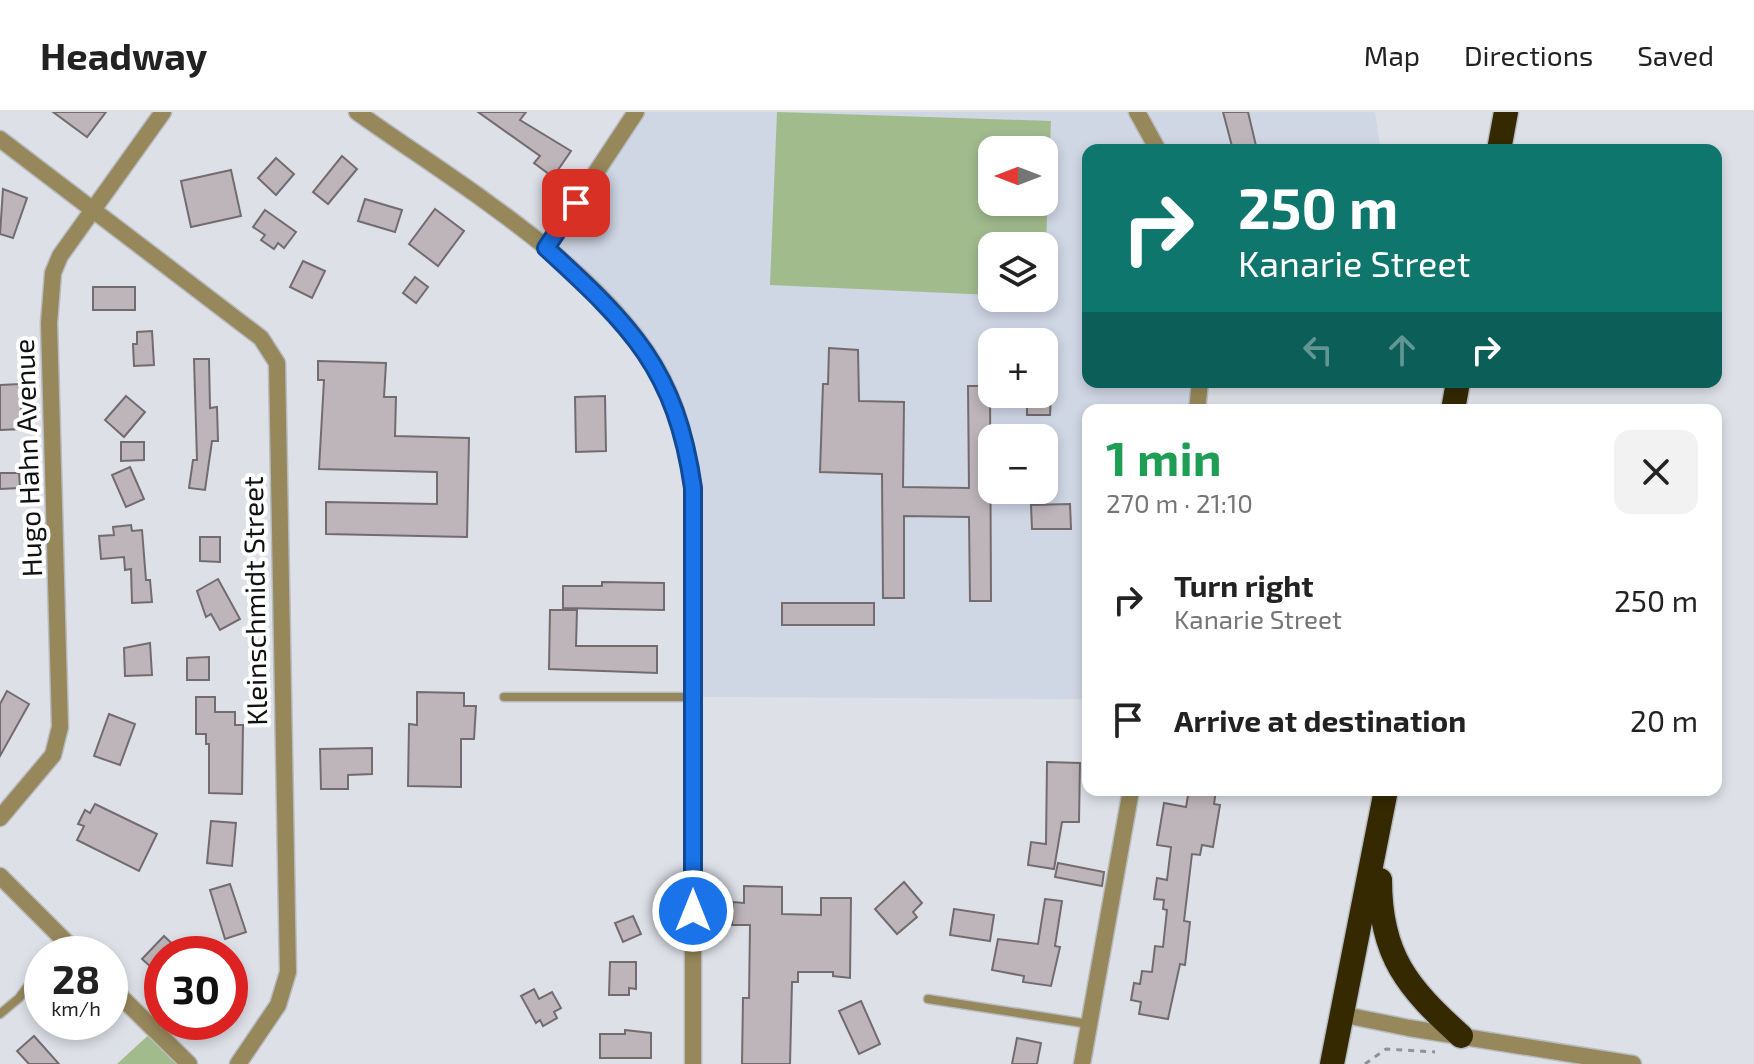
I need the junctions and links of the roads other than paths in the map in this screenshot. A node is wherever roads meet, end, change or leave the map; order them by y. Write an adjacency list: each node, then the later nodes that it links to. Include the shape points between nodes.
1 (163, 112): 9 (street, Hugo Hahn Avenue)
2 (357, 112): 10 (street)
3 (636, 112): 10 (street)
4 (1137, 112): 7 (street)
5 (1506, 112): 8 (highway)
6 (0, 139): 9 (street, Kleinschmidt Street)
7 (1155, 144)
8 (1500, 144)
9 (94, 210): 15 (street, Hugo Hahn Avenue, via 60,256 51,292 60,727 53,755); 27 (street, Kleinschmidt Street, via 261,338 277,363 288,972 278,1005)
10 (546, 248): 12 (street, via 639,340 676,409 693,488)
11 (504, 697): 12 (lane)
12 (693, 697): 28 (street)
13 (1130, 796): 24 (street)
14 (1385, 796): 16 (highway)
15 (0, 818)
16 (1379, 830): 23 (highway); 25 (highway, via 1381,909 1391,953 1425,1003)
17 (0, 876): 18 (street)
18 (60, 936)
19 (24, 991): 22 (lane)
20 (928, 999): 24 (lane)
21 (128, 1004): 26 (street)
22 (0, 1014)
23 (1345, 1015): 25 (street); 30 (highway); 31 (highway)
24 (1089, 1024): 29 (street)
25 (1461, 1036): 32 (street)
26 (189, 1064)
27 (238, 1064)
28 (693, 1064)
29 (1082, 1064)
30 (1332, 1064)
31 (1350, 1064)
32 (1633, 1064)

